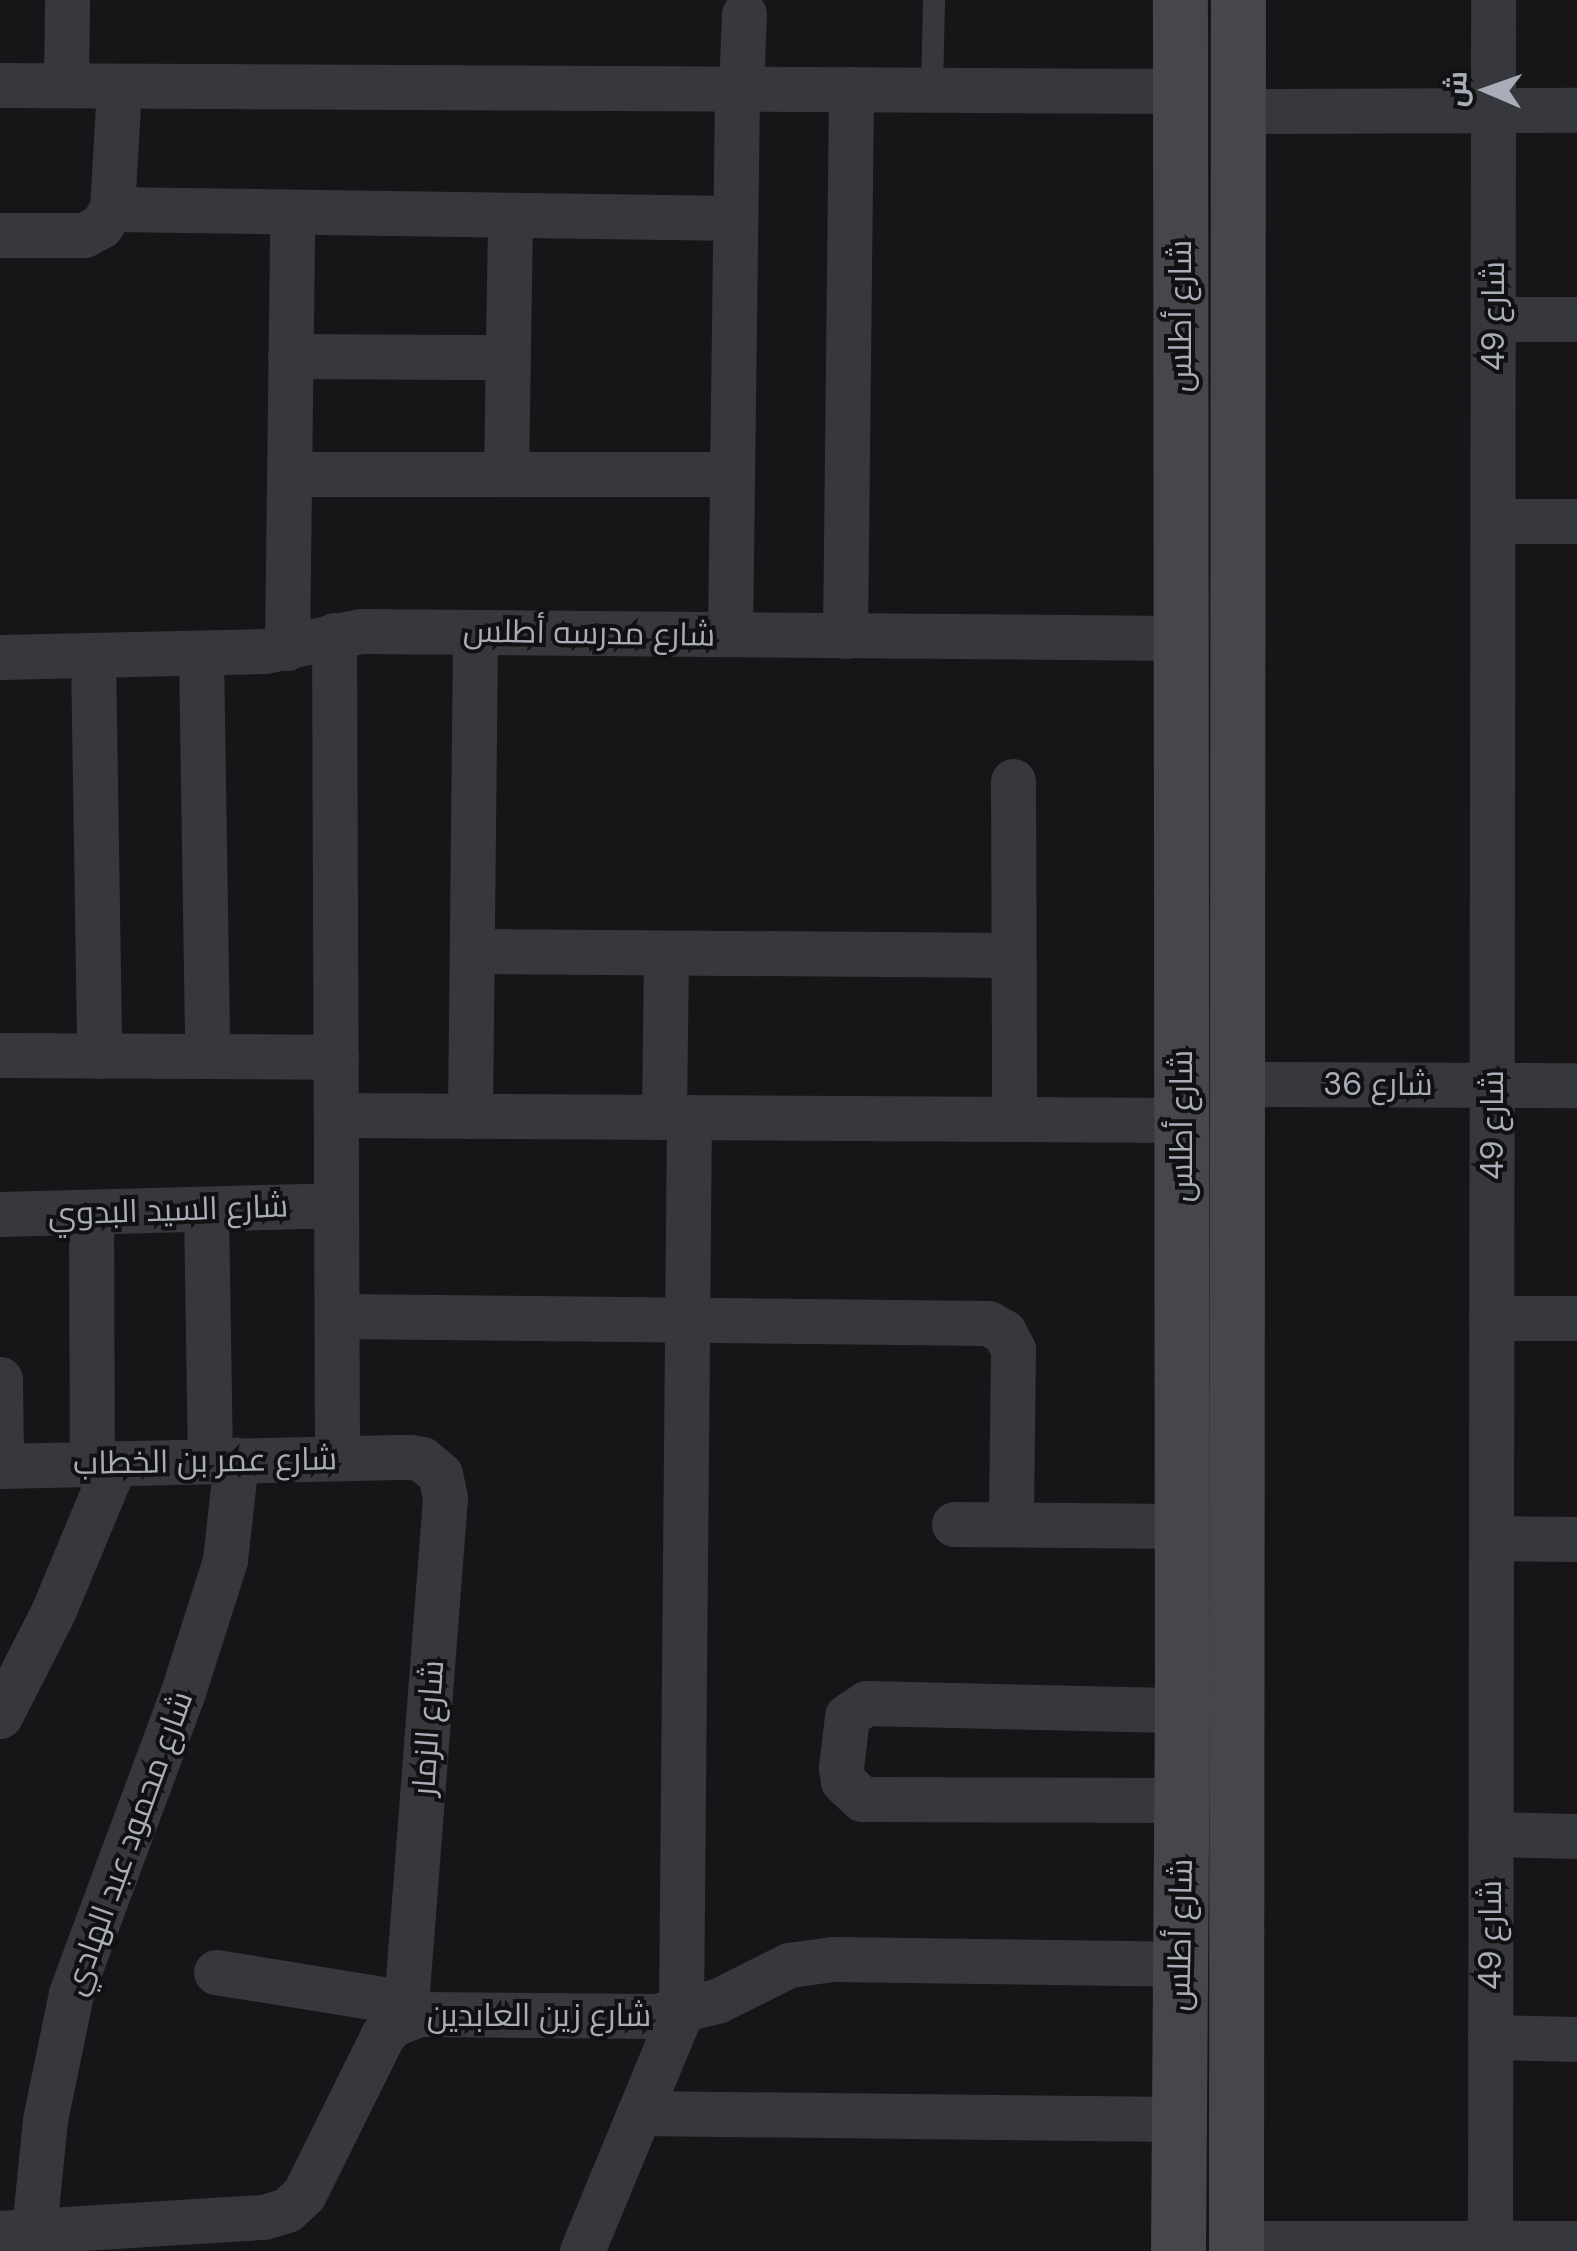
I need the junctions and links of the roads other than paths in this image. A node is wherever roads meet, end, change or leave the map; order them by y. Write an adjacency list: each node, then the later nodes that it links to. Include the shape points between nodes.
1 (67, 0): 8 (street)
2 (934, 0): 12 (lane)
3 (1180, 0): 13 (street, شارع أطلس)
4 (1238, 0): 14 (street, شارع أطلس)
5 (1493, 0): 15 (street, شارع 49)
6 (744, 14): 10 (street)
7 (0, 85): 8 (street)
8 (66, 86): 9 (street)
9 (120, 86): 10 (street); 19 (street)
10 (739, 89): 11 (street); 22 (street)
11 (851, 90): 12 (street); 36 (street)
12 (932, 90): 13 (street)
13 (1180, 91): 18 (street, شارع أطلس)
14 (1238, 110): 15 (street); 17 (street, شارع أطلس)
15 (1493, 110): 16 (street); 25 (street, شارع 49)
16 (1577, 110)
17 (1237, 194): 18 (street); 50 (street, شارع أطلس)
18 (1180, 195): 37 (street, شارع أطلس)
19 (112, 210): 20 (street); 23 (street, via 102,226 84,235)
20 (292, 212): 21 (street); 26 (street)
21 (510, 215): 22 (street); 27 (street)
22 (735, 218): 30 (street)
23 (0, 235)
24 (1577, 318): 25 (street)
25 (1492, 319): 31 (street, شارع 49)
26 (290, 356): 27 (street); 28 (street)
27 (508, 357): 29 (street)
28 (289, 474): 29 (street); 38 (street)
29 (506, 474): 30 (street)
30 (732, 474): 34 (street)
31 (1493, 521): 32 (street); 51 (street, شارع 49)
32 (1577, 521)
33 (475, 632): 34 (street, شارع مدرسه أطلس); 35 (street, شارع مدرسه أطلس); 43 (street)
34 (730, 634): 36 (street, شارع مدرسه أطلس)
35 (334, 635): 38 (street, شارع مدرسه أطلس); 49 (street)
36 (845, 636): 37 (street, شارع مدرسه أطلس)
37 (1180, 638): 57 (street, شارع أطلس)
38 (287, 648): 39 (street, شارع مدرسه أطلس)
39 (201, 654): 40 (street, شارع مدرسه أطلس); 48 (street)
40 (93, 655): 41 (street, شارع مدرسه أطلس); 47 (street)
41 (0, 657)
42 (1012, 781): 45 (street)
43 (472, 952): 44 (street); 54 (street)
44 (666, 952): 45 (street); 55 (street)
45 (1013, 954): 56 (street)
46 (0, 1055): 47 (street)
47 (100, 1056): 48 (street)
48 (207, 1056): 49 (street)
49 (336, 1057): 53 (street)
50 (1238, 1084): 51 (street, شارع 36); 92 (street, شارع أطلس)
51 (1492, 1085): 52 (street, شارع 36); 63 (street, شارع 49)
52 (1577, 1085)
53 (336, 1115): 54 (street); 58 (street)
54 (470, 1116): 55 (street)
55 (676, 1117): 56 (street); 65 (street)
56 (1014, 1119): 57 (street)
57 (1181, 1120): 74 (street, شارع أطلس)
58 (336, 1205): 59 (street, شارع السيد البدوي); 62 (street)
59 (206, 1209): 60 (street, شارع السيد البدوي); 69 (street, شارع محمود عبد الهادي)
60 (91, 1213): 61 (street, شارع السيد البدوي); 70 (street)
61 (0, 1214)
62 (337, 1316): 65 (street); 67 (street)
63 (1491, 1318): 64 (street); 75 (street, شارع 49)
64 (1577, 1318)
65 (685, 1320): 73 (street, via 988,1322 1004,1332 1014,1367); 85 (street)
66 (0, 1379): 71 (street)
67 (337, 1457): 68 (street, شارع عمر بن الخطاب); 69 (street, شارع عمر بن الخطاب)
68 (410, 1457): 84 (street, شارع الزمار, via 440,1474 445,1498)
69 (223, 1460): 70 (street, شارع عمر بن الخطاب); 90 (street, شارع محمود عبد الهادي, via 225,1560 71,1994)
70 (103, 1463): 71 (street, شارع عمر بن الخطاب); 78 (street, via 53,1612)
71 (1, 1466)
72 (954, 1524): 73 (street)
73 (1011, 1524): 74 (street)
74 (1182, 1526): 77 (street, شارع أطلس)
75 (1491, 1538): 76 (street); 80 (street, شارع 49)
76 (1577, 1539)
77 (1182, 1710): 79 (street, شارع أطلس); 79 (street, via 866,1703 847,1716 842,1768 843,1782 862,1799)
78 (0, 1716)
79 (1181, 1800): 82 (street, شارع أطلس)
80 (1490, 1834): 81 (street); 86 (street, شارع 49)
81 (1577, 1836)
82 (1180, 1964): 85 (street, شارع زين العابدين, via 833,1958 790,1965); 89 (street, شارع أطلس)
83 (216, 1972): 84 (street)
84 (406, 2010): 85 (street, شارع زين العابدين, via 627,2017); 90 (street, شارع زين العابدين, via 383,2035 304,2194 287,2210 264,2217)
85 (681, 2012): 88 (street)
86 (1490, 2037): 87 (street); 93 (street, شارع 49)
87 (1577, 2038)
88 (639, 2113): 89 (street); 94 (street)
89 (1178, 2119): 95 (street, شارع أطلس)
90 (17, 2232)
91 (1577, 2244): 93 (street)
92 (1236, 2247): 93 (street)
93 (1490, 2247)
94 (582, 2251)
95 (1178, 2251)

